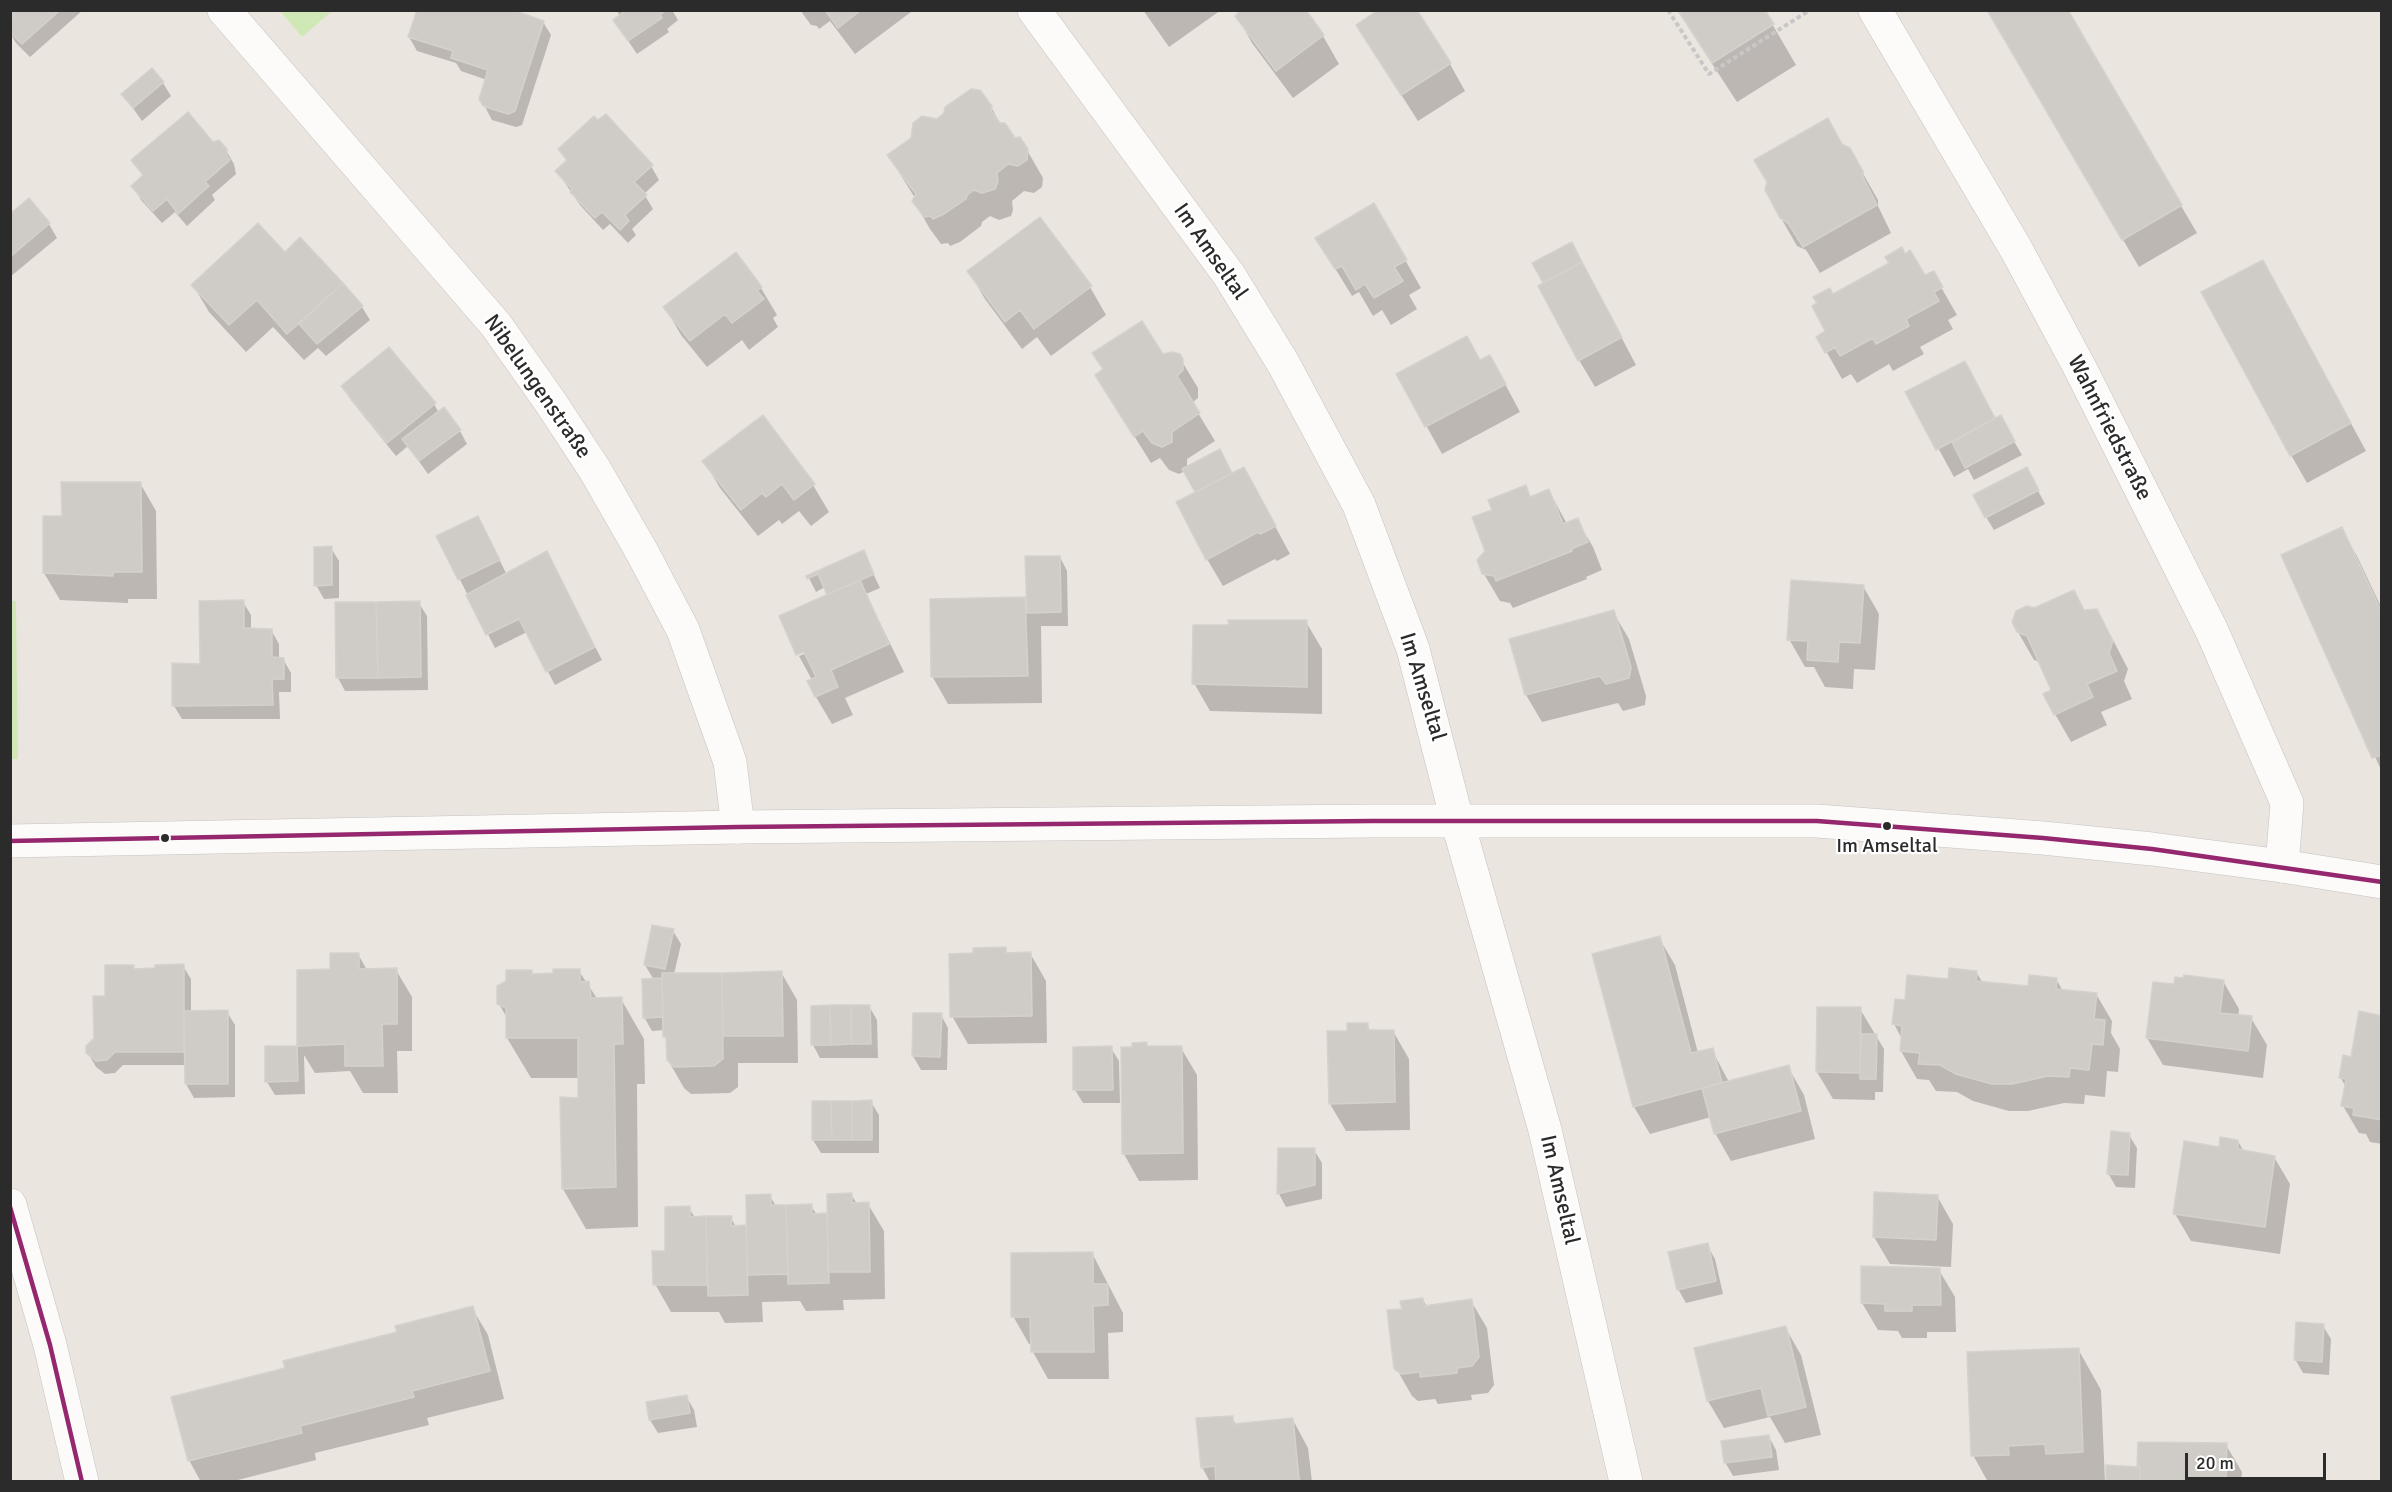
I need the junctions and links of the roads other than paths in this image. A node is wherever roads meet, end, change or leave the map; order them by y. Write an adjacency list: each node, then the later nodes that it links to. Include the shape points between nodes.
1 (224, 10): 5 (street, Nibelungenstraße, via 496,325 595,470 683,630 730,762)
2 (1034, 10): 4 (street, Im Amseltal, via 1229,275 1283,363 1359,506 1413,649)
3 (1875, 10): 7 (street, Wahnfriedstraße, via 2016,249 2212,631 2288,803)
4 (1457, 820): 5 (street); 7 (street, via 1817,821 2054,839); 11 (street, Im Amseltal, via 1545,1130)
5 (738, 827): 6 (street)
6 (10, 841)
7 (2282, 866): 8 (street)
8 (2382, 882)
9 (10, 1205): 10 (street, via 50,1345)
10 (82, 1482)
11 (1626, 1482)

